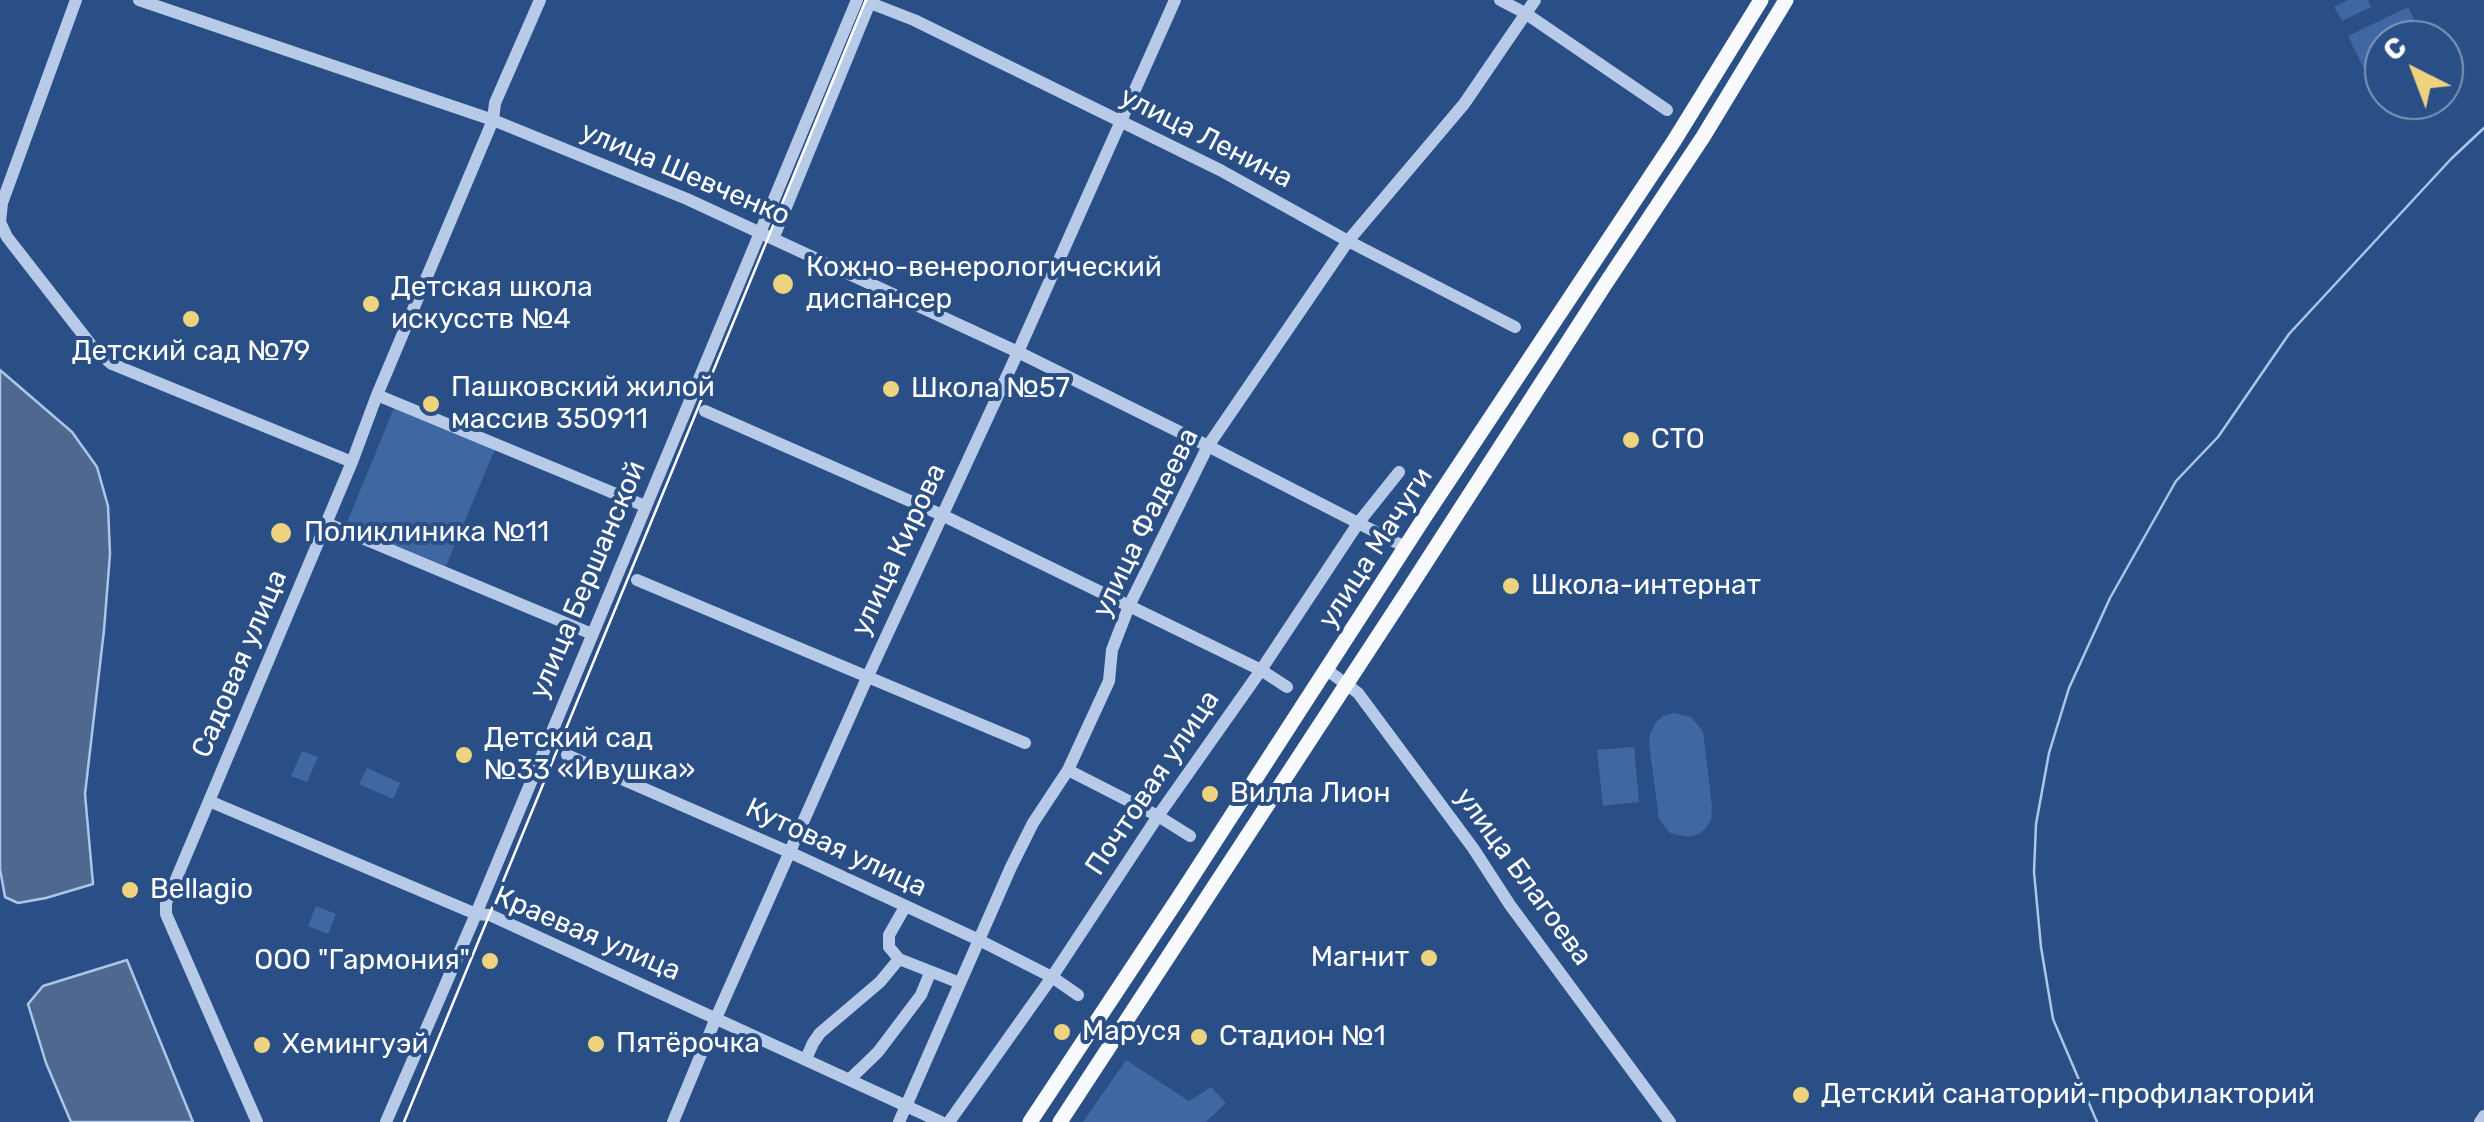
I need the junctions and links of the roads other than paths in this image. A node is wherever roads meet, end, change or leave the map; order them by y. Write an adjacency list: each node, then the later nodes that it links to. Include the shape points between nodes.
1 (76, 0): 14 (street)
2 (140, 0): 12 (street, улица Шевченко)
3 (540, 0): 12 (street, Садовая улица, via 494,103)
4 (1175, 0): 13 (street, улица Кирова)
5 (1500, 0): 10 (street)
6 (1534, 0): 10 (street, улица Фадеева)
7 (1761, 0): 23 (main road, улица Мачуги)
8 (1786, 0): 25 (main road, улица Мачуги)
9 (861, 1): 13 (street, улица Ленина, via 914,20); 15 (street, улица Бершанской); 16 (street)
10 (1524, 13): 11 (street); 17 (street, улица Фадеева, via 1464,104)
11 (1667, 110)
12 (493, 120): 15 (street, улица Шевченко); 20 (street, Садовая улица)
13 (1120, 122): 17 (street, улица Ленина); 19 (street, улица Кирова)
14 (0, 222): 24 (street, via 6,238 112,364)
15 (758, 233): 16 (street, улица Шевченко); 27 (street, улица Бершанской)
16 (773, 239): 19 (street, улица Шевченко)
17 (1348, 241): 18 (street, улица Ленина); 22 (street, улица Фадеева)
18 (1515, 327)
19 (1018, 352): 22 (street, улица Шевченко); 28 (street, улица Кирова)
20 (377, 396): 24 (street, Садовая улица); 27 (street)
21 (705, 411): 28 (street)
22 (1208, 446): 29 (street, улица Шевченко); 33 (street, улица Фадеева)
23 (1469, 451): 25 (main road, via 1474,466); 31 (main road, улица Мачуги)
24 (352, 462): 30 (street, Садовая улица)
25 (1490, 462): 38 (main road, улица Мачуги)
26 (1399, 472): 29 (street, Почтовая улица)
27 (646, 506): 34 (street, улица Бершанской)
28 (942, 515): 33 (street); 37 (street, улица Кирова)
29 (1359, 522): 31 (street, улица Шевченко); 35 (street, Почтовая улица)
30 (326, 523): 34 (street); 43 (street, Садовая улица)
31 (1405, 547): 36 (main road, улица Мачуги)
32 (637, 580): 37 (street)
33 (1130, 606): 35 (street); 42 (street, улица Фадеева, via 1112,650 1109,680)
34 (592, 634): 48 (street, улица Бершанской)
35 (1261, 670): 39 (street); 44 (street, Почтовая улица)
36 (1326, 670): 38 (street, улица Благоева); 65 (main road, улица Мачуги)
37 (868, 678): 40 (street); 46 (street, улица Кирова)
38 (1347, 684): 66 (main road, улица Мачуги); 67 (street, улица Благоева)
39 (1287, 688)
40 (1024, 744)
41 (567, 755): 46 (street, Кутовая улица)
42 (1068, 770): 44 (street); 49 (street, улица Фадеева, via 1033,822)
43 (209, 801): 48 (street, Краевая улица); 59 (street, Садовая улица, via 166,914)
44 (1158, 816): 45 (street); 52 (street, Почтовая улица)
45 (1190, 836)
46 (790, 852): 47 (street, Кутовая улица); 55 (street, улица Кирова)
47 (905, 907): 49 (street, Кутовая улица); 50 (street, via 890,935 889,947)
48 (476, 914): 55 (street, Краевая улица, via 490,914); 60 (street, улица Бершанской)
49 (977, 940): 52 (street, Кутовая улица); 53 (street, улица Фадеева)
50 (899, 960): 51 (street); 56 (street, via 820,1034)
51 (930, 972): 53 (street); 57 (street, via 921,996)
52 (1052, 977): 54 (street, Кутовая улица); 64 (street, Почтовая улица)
53 (960, 983): 58 (street, улица Фадеева)
54 (1078, 995)
55 (716, 1018): 56 (street, Краевая улица); 61 (street, улица Кирова)
56 (806, 1060): 57 (street, Краевая улица)
57 (850, 1080): 58 (street, Краевая улица)
58 (906, 1106): 62 (street, улица Фадеева); 63 (street, Краевая улица)
59 (257, 1122)
60 (386, 1122)
61 (673, 1122)
62 (899, 1122)
63 (940, 1122)
64 (948, 1122)
65 (1030, 1122)
66 (1060, 1122)
67 (1670, 1122)

